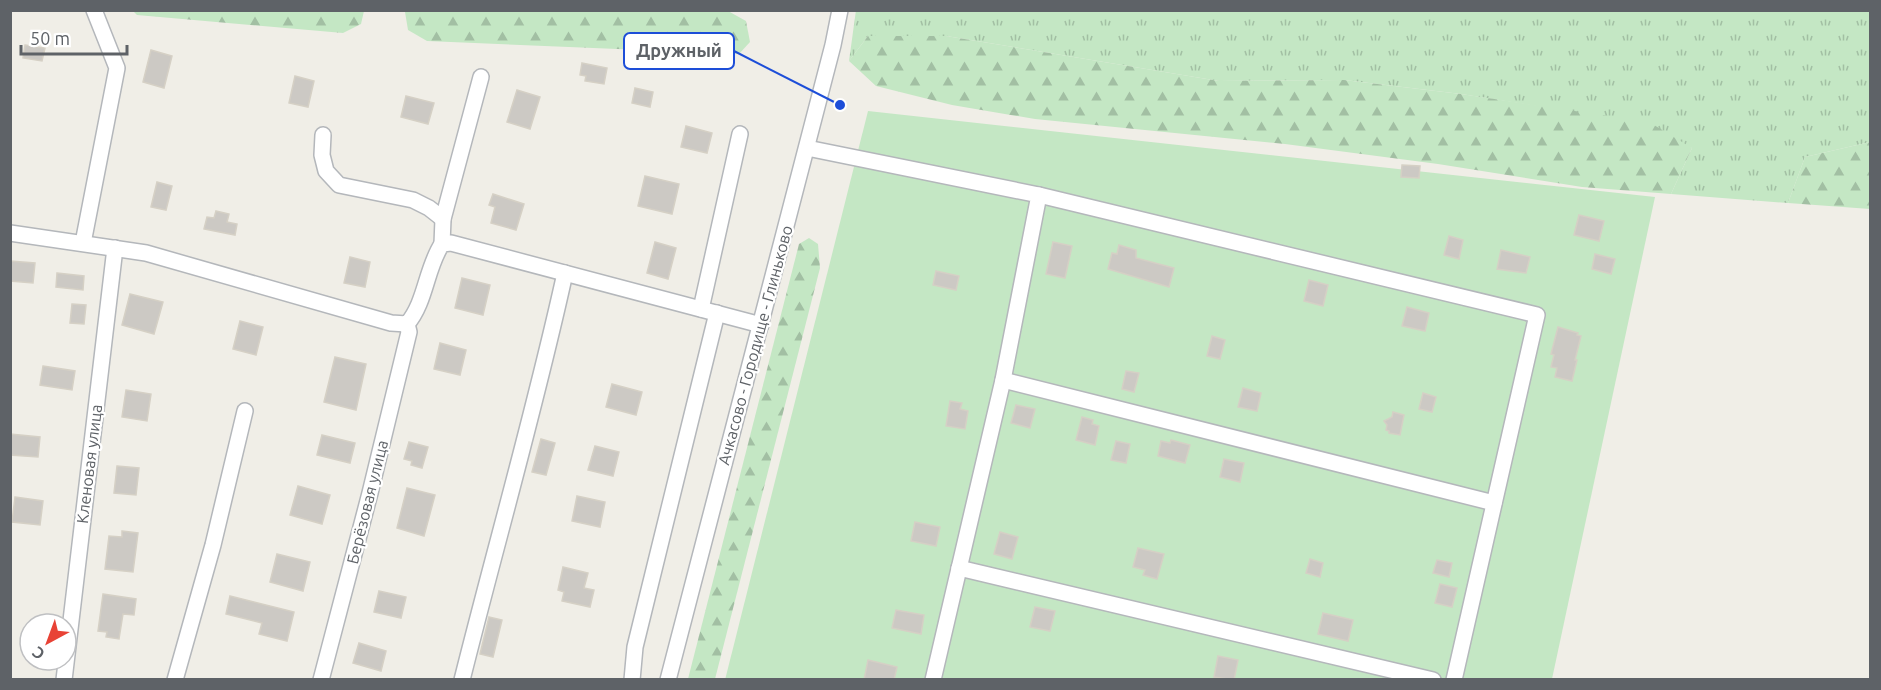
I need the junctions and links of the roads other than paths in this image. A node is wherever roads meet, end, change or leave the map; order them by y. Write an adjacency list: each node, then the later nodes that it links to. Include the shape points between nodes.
1 (94, 10): 10 (street, via 117,68)
2 (840, 10): 6 (street, Ачкасово - Городище - Глиньково)
3 (481, 78): 8 (street)
4 (740, 134): 14 (street)
5 (323, 135): 8 (street, via 326,171 339,185 413,200)
6 (807, 148): 7 (street); 17 (street, Ачкасово - Городище - Глиньково)
7 (1039, 195): 18 (street); 20 (street, via 1537,315)
8 (442, 219): 11 (street)
9 (10, 233): 10 (street)
10 (83, 243): 12 (street)
11 (442, 244): 13 (street, via 451,243); 16 (street, Берёзовая улица, via 433,257 415,314)
12 (115, 248): 16 (street, via 146,253 391,323); 22 (street, Кленовая улица)
13 (566, 273): 14 (street); 25 (street)
14 (701, 309): 15 (street)
15 (717, 313): 17 (street); 26 (street, via 635,647)
16 (407, 324): 24 (street, Берёзовая улица, via 409,332)
17 (761, 325): 27 (street, Ачкасово - Городище - Глиньково)
18 (1003, 380): 20 (street); 21 (street)
19 (245, 411): 23 (street, via 213,546)
20 (1494, 503): 30 (street)
21 (959, 568): 28 (street); 29 (street)
22 (64, 680)
23 (175, 680)
24 (321, 680)
25 (462, 680)
26 (632, 680)
27 (668, 680)
28 (933, 680)
29 (1433, 680)
30 (1454, 680)

